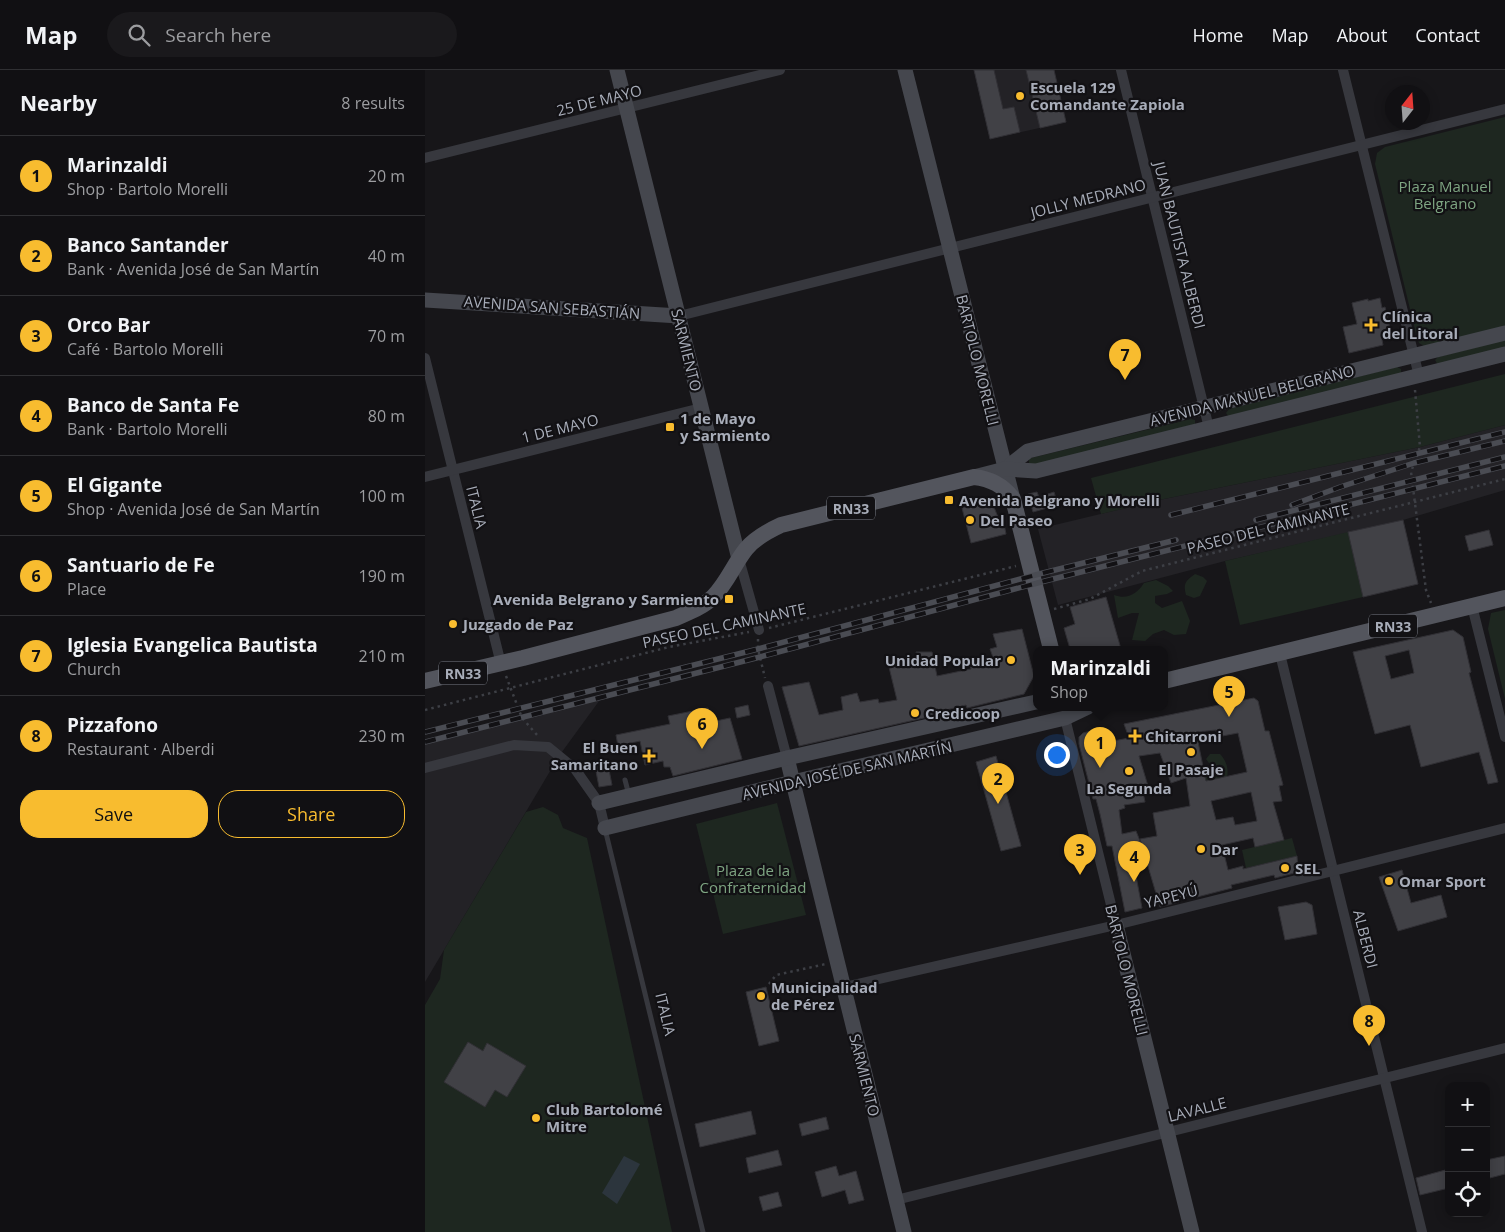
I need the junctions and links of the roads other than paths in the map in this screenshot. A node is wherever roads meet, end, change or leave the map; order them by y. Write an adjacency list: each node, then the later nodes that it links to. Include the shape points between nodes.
1 (617, 70): 6 (street, SARMIENTO)
2 (780, 70): 6 (street, 25 DE MAYO)
3 (905, 70): 11 (street, BARTOLO MORELLI)
4 (1121, 70): 10 (street, JUAN BAUTISTA ALBERDI)
5 (1343, 70): 8 (street)
6 (627, 108): 9 (street, 25 DE MAYO); 13 (street, SARMIENTO)
7 (1505, 109): 8 (street, JOLLY MEDRANO)
8 (1361, 145): 10 (street, JOLLY MEDRANO); 16 (street)
9 (425, 158)
10 (1153, 197): 11 (street, JOLLY MEDRANO); 19 (street, JUAN BAUTISTA ALBERDI)
11 (950, 248): 13 (street, JOLLY MEDRANO); 22 (street, BARTOLO MORELLI)
12 (425, 300): 13 (street, AVENIDA SAN SEBASTIÁN)
13 (679, 316): 20 (street, SARMIENTO)
14 (1505, 333): 16 (street, AVENIDA MANUEL BELGRANO)
15 (1505, 354): 18 (street, AVENIDA MANUEL BELGRANO)
16 (1414, 355): 18 (street); 19 (street, AVENIDA MANUEL BELGRANO)
17 (425, 358): 23 (street, ITALIA)
18 (1419, 376): 21 (street, AVENIDA MANUEL BELGRANO)
19 (1204, 407): 21 (street, JUAN BAUTISTA ALBERDI); 22 (street, AVENIDA MANUEL BELGRANO, via 1028,451)
20 (701, 408): 23 (street, 1 DE MAYO); 27 (street, SARMIENTO)
21 (1209, 428): 22 (street, AVENIDA MANUEL BELGRANO, via 1036,471)
22 (1005, 469): 24 (street, AVENIDA MANUEL BELGRANO); 26 (street, BARTOLO MORELLI)
23 (452, 471): 25 (street, 1 DE MAYO); 33 (street, ITALIA)
24 (974, 477): 26 (main road, AVENIDA MANUEL BELGRANO / RN33, via 1001,485); 27 (main road, AVENIDA MANUEL BELGRANO / RN33, via 781,525 756,540)
25 (425, 478)
26 (1013, 499): 31 (main road, BARTOLO MORELLI)
27 (739, 559): 30 (street, SARMIENTO); 33 (main road, AVENIDA MANUEL BELGRANO / RN33, via 712,598 695,610 676,618)
28 (1505, 598): 29 (main road, RN33)
29 (1472, 606): 32 (main road, RN33); 39 (street)
30 (759, 630)
31 (1050, 646)
32 (1281, 654): 34 (main road, RN33); 48 (street, ALBERDI)
33 (501, 664): 35 (main road, AVENIDA MANUEL BELGRANO / RN33)
34 (1168, 680)
35 (425, 682)
36 (767, 686): 40 (street, SARMIENTO)
37 (1033, 703): 40 (street, AVENIDA JOSÉ DE SAN MARTÍN)
38 (1064, 712): 43 (street, AVENIDA JOSÉ DE SAN MARTÍN); 49 (street, BARTOLO MORELLI)
39 (1505, 737)
40 (787, 758): 43 (street, SARMIENTO); 44 (street, AVENIDA JOSÉ DE SAN MARTÍN)
41 (425, 768): 45 (street, via 514,745 547,747 575,769)
42 (625, 780): 44 (lane)
43 (793, 782): 46 (street, AVENIDA JOSÉ DE SAN MARTÍN); 50 (street, SARMIENTO)
44 (629, 796): 45 (street, AVENIDA JOSÉ DE SAN MARTÍN)
45 (599, 803): 46 (street, ITALIA)
46 (605, 828): 55 (lane, ITALIA)
47 (1505, 828): 48 (street, YAPEYÚ)
48 (1333, 870): 49 (street, YAPEYÚ); 52 (street, ALBERDI)
49 (1116, 925): 50 (street, YAPEYÚ); 53 (street, BARTOLO MORELLI)
50 (844, 987): 54 (street, SARMIENTO)
51 (1505, 1048): 52 (street, LAVALLE)
52 (1384, 1078): 53 (street, LAVALLE); 58 (street, ALBERDI)
53 (1167, 1132): 54 (street, LAVALLE); 57 (street, BARTOLO MORELLI)
54 (896, 1200): 56 (street, SARMIENTO)
55 (703, 1232)
56 (904, 1232)
57 (1192, 1232)
58 (1422, 1232)

